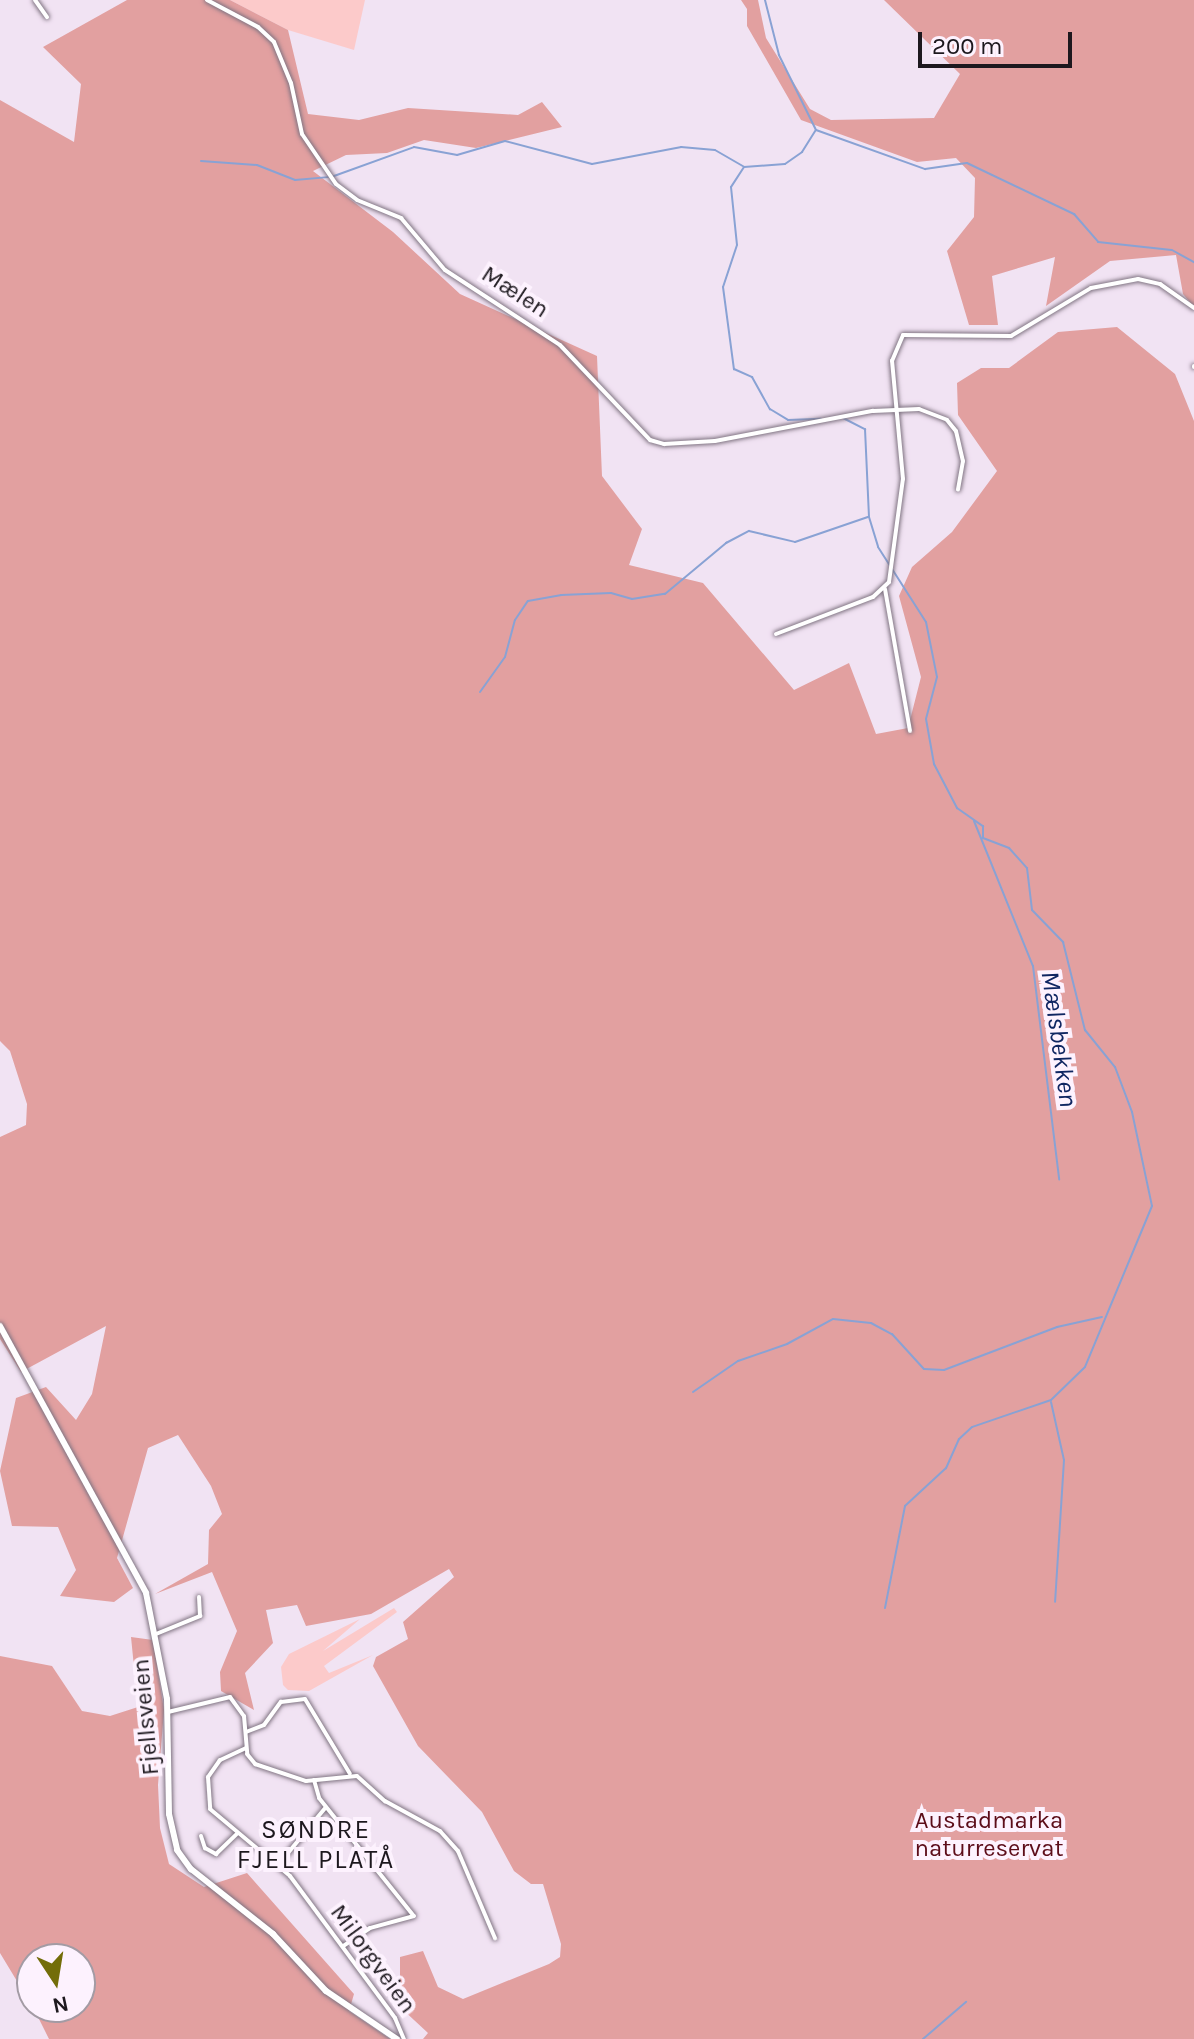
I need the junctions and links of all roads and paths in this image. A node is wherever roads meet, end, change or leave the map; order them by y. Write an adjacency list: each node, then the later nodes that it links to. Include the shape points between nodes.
1 (35, 0): 3 (street)
2 (207, 0): 5 (street, Mælen, via 258,27 274,42 291,83 302,134 336,184 357,200 401,218 445,270 560,345 654,442 715,441)
3 (47, 17)
4 (1194, 308): 5 (street, via 1160,284 1138,279 1091,288 1011,336 907,332 892,361)
5 (898, 408): 6 (street, via 927,411 953,425 963,461); 7 (street, via 903,491)
6 (958, 490)
7 (885, 589): 8 (street); 9 (street)
8 (776, 634)
9 (910, 731)
10 (0, 1326): 12 (main road, Fjellsveien, via 107,1530 142,1582)
11 (199, 1597): 12 (street, via 200,1616)
12 (156, 1634): 13 (main road, Fjellsveien)
13 (168, 1712): 14 (street, via 226,1696 241,1709); 24 (main road, Fjellsveien, via 169,1814 181,1857 267,1928 326,1991)
14 (246, 1732): 15 (street); 16 (street, via 264,1725 277,1705 305,1699)
15 (246, 1748): 17 (street, via 260,1766); 19 (street, Milorgveien, via 217,1763 206,1783 210,1809)
16 (350, 1774): 17 (street); 22 (street, via 450,1839)
17 (314, 1780): 18 (street)
18 (326, 1807): 21 (street); 23 (street, via 414,1916 370,1928)
19 (237, 1834): 20 (street, via 216,1854 205,1848); 21 (street, Milorgveien)
20 (201, 1836)
21 (278, 1865): 23 (street, Milorgveien)
22 (495, 1938)
23 (343, 1946): 25 (street, Milorgveien)
24 (397, 2039)
25 (404, 2039)

